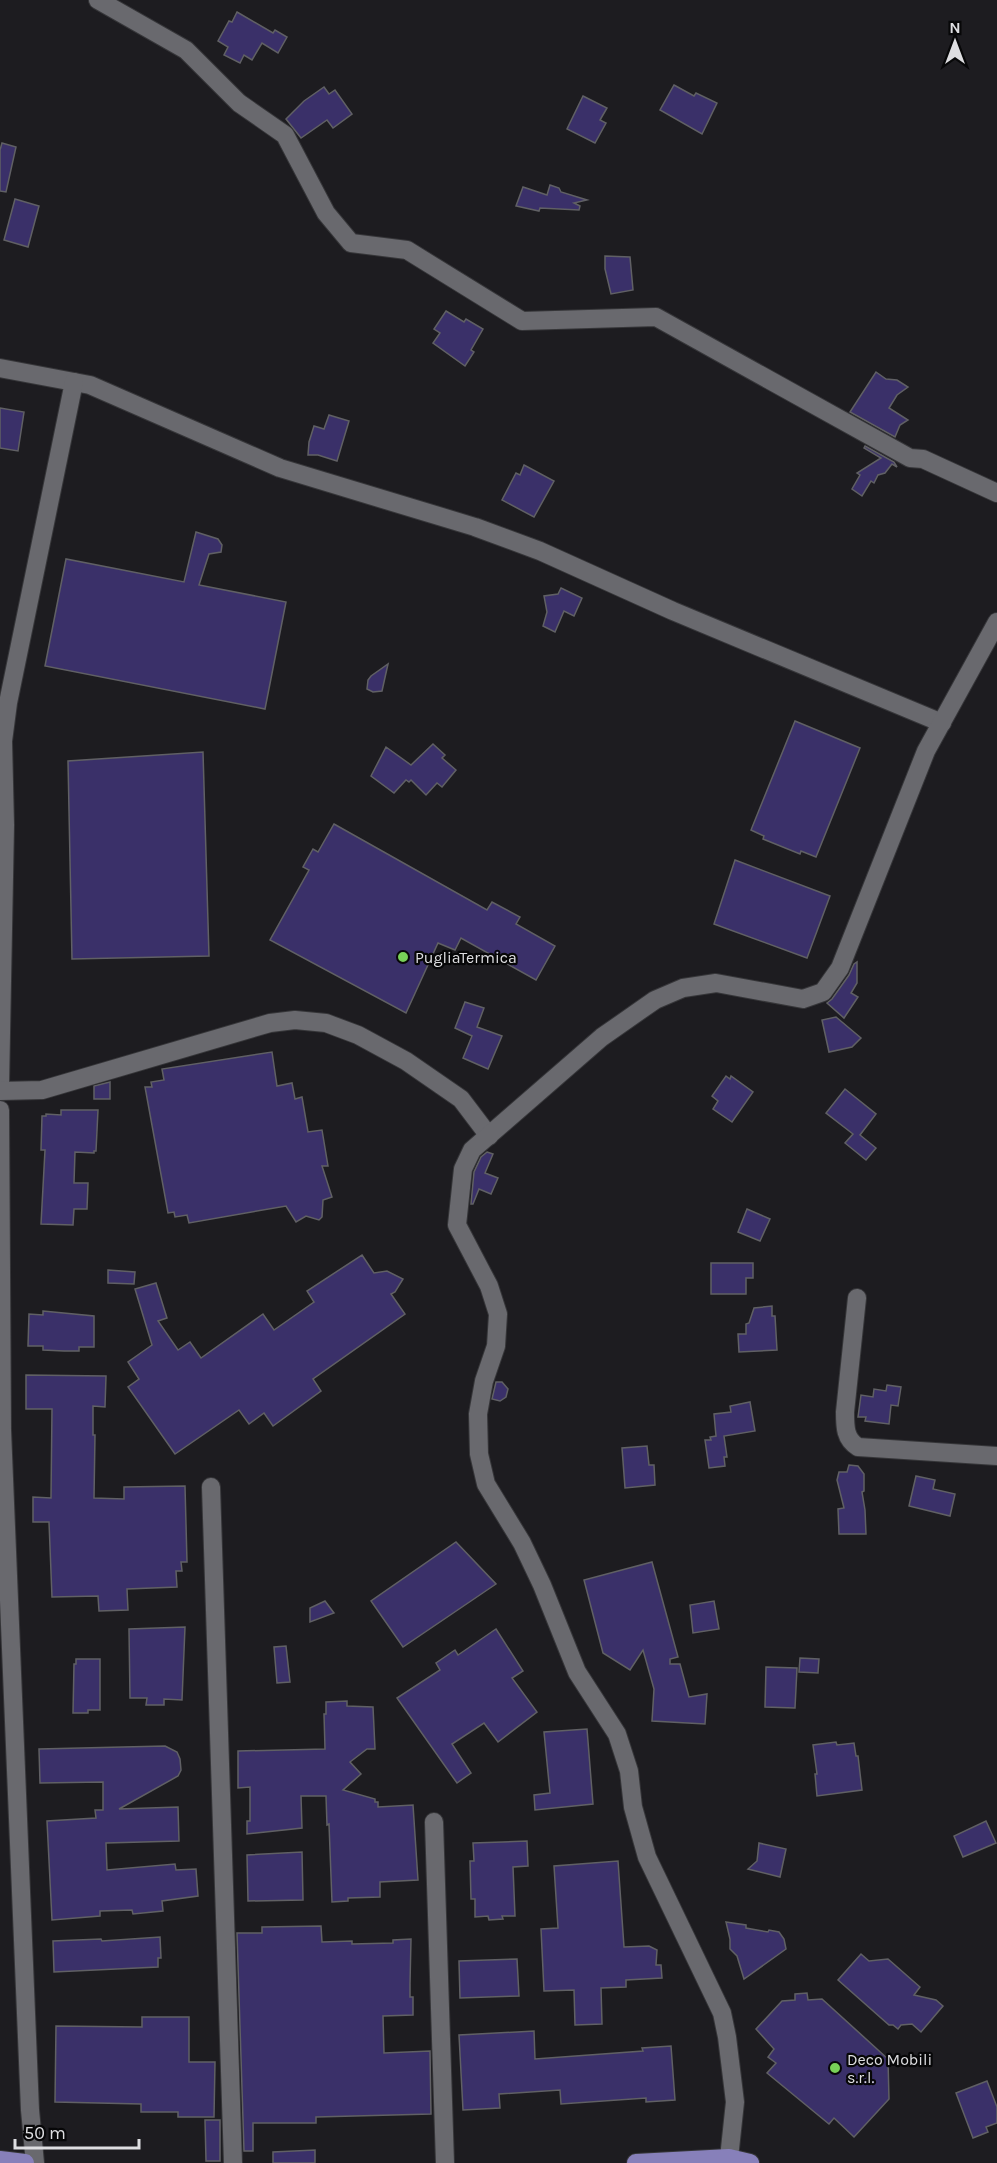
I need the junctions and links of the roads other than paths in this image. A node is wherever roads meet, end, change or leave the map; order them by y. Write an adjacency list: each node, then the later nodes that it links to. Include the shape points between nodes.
1 (98, 0): 4 (street, via 186,50 239,103 285,135 326,213 351,243 407,250 522,321 656,317 910,458 923,459)
2 (0, 368): 3 (street)
3 (74, 382): 6 (street, via 90,385 280,468 475,527 540,551); 7 (street, via 3,741)
4 (997, 493)
5 (997, 622): 6 (street)
6 (942, 723): 11 (street, via 926,751 840,968 823,992 803,999 716,983 683,988 655,1000 602,1037)
7 (0, 1086)
8 (0, 1091): 11 (street, via 42,1090 270,1023 295,1020 326,1023 406,1061 461,1099)
9 (0, 1110): 10 (street)
10 (0, 1128): 19 (street, via 2,1430)
11 (489, 1136): 16 (street, via 472,1150 464,1164 457,1225 489,1286 498,1314 496,1346 478,1414 478,1454 486,1484 527,1554 577,1672 617,1734 647,1857 722,2013 735,2102)
12 (857, 1298): 13 (street, via 845,1412 851,1443 858,1447)
13 (997, 1456)
14 (211, 1487): 20 (street)
15 (434, 1822): 21 (street)
16 (729, 2158): 22 (main road); 23 (main road)
17 (0, 2160): 18 (main road)
18 (25, 2163)
19 (35, 2163)
20 (233, 2163)
21 (445, 2163)
22 (636, 2163)
23 (750, 2163)

